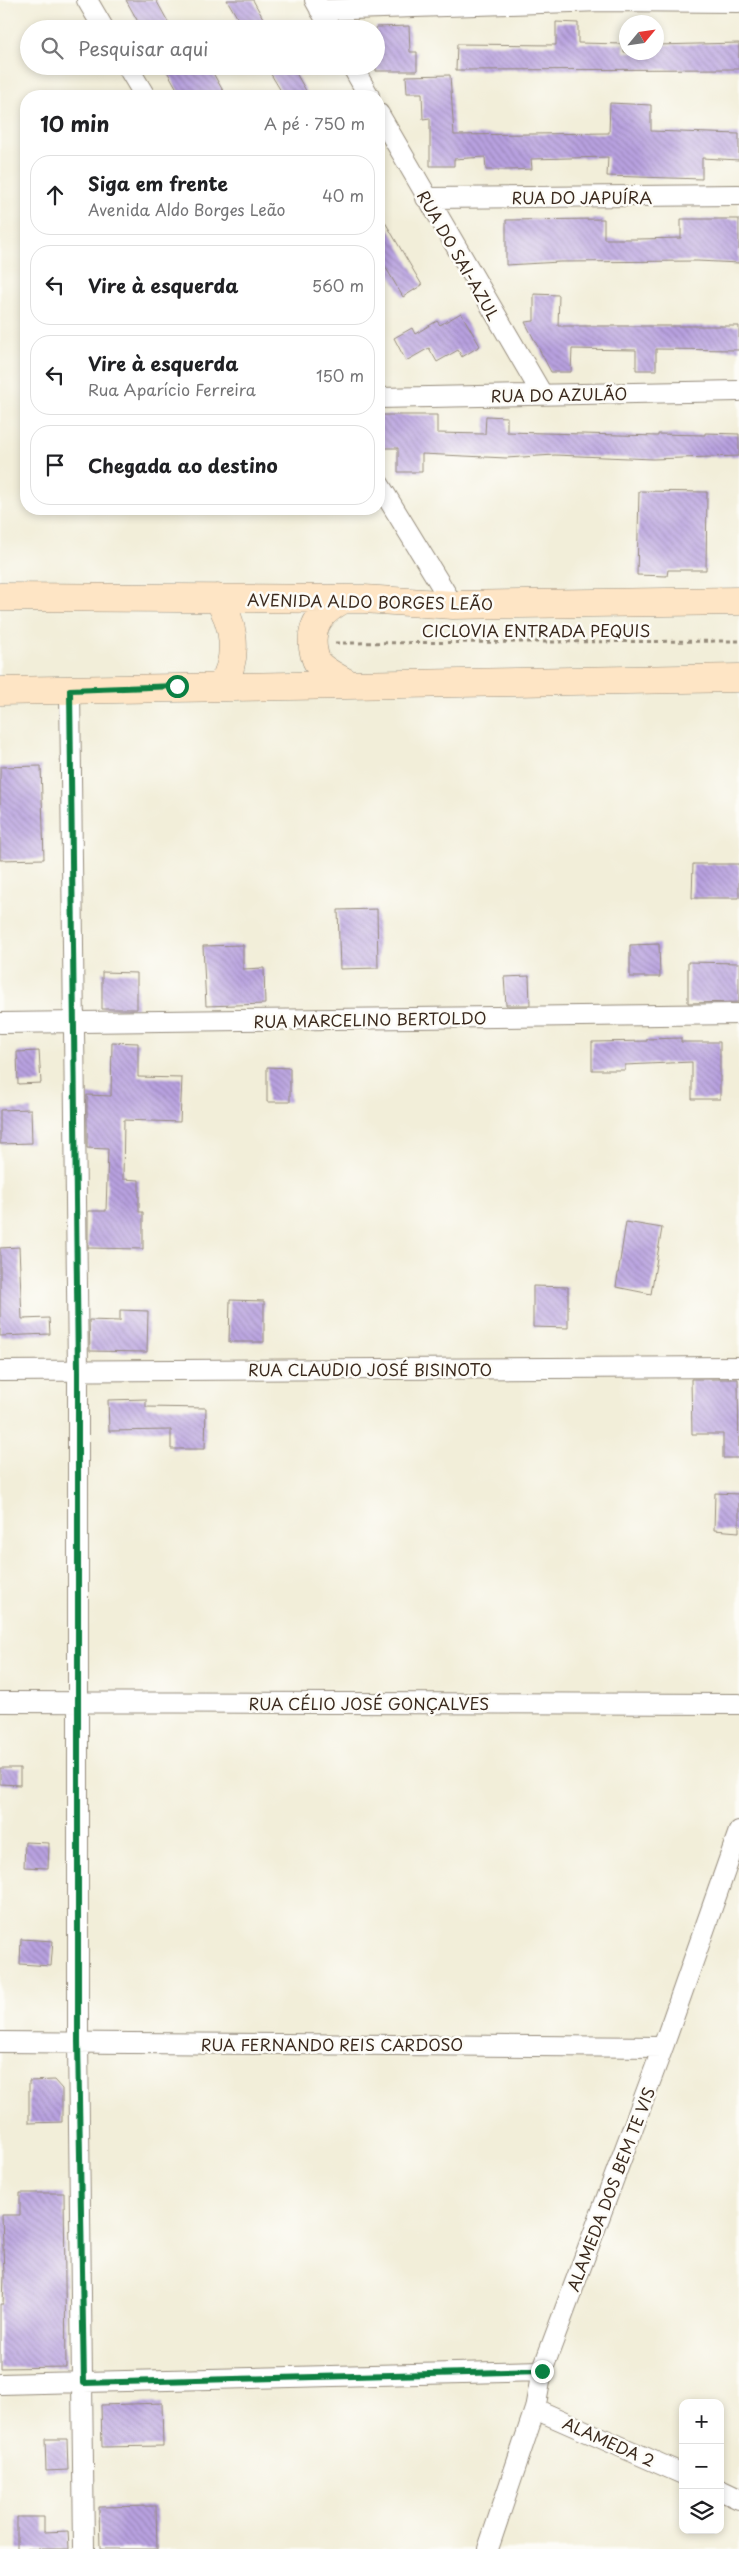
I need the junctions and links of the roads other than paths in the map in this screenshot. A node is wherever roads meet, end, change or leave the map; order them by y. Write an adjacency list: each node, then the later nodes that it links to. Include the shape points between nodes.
1 (87, 0): 5 (street)
2 (603, 0): 3 (street); 4 (street)
3 (739, 2)
4 (317, 5): 6 (street)
5 (99, 20)
6 (326, 20)
7 (132, 75): 9 (street)
8 (357, 75): 10 (street)
9 (141, 90)
10 (366, 90)
11 (385, 125): 13 (street, RUA DO SAI-AZUL)
12 (739, 195): 13 (street, RUA DO JAPUÍRA)
13 (426, 198): 15 (street, RUA DO SAI-AZUL)
14 (739, 391): 15 (street, RUA DO AZULÃO)
15 (542, 394): 16 (street, RUA DO AZULÃO)
16 (385, 398)
17 (385, 494): 22 (street)
18 (0, 597): 19 (street, AVENIDA ALDO BORGES LEÃO)
19 (218, 598): 20 (street, AVENIDA ALDO BORGES LEÃO); 25 (street, via 231,622 232,638 229,674)
20 (344, 599): 22 (street, AVENIDA ALDO BORGES LEÃO); 24 (street, via 316,620 312,637 319,665)
21 (739, 602): 22 (street, AVENIDA ALDO BORGES LEÃO)
22 (453, 605)
23 (739, 678): 24 (street)
24 (347, 684): 25 (street)
25 (222, 685): 26 (street)
26 (70, 690): 27 (street); 29 (street)
27 (0, 691)
28 (739, 1014): 29 (street, RUA MARCELINO BERTOLDO)
29 (74, 1022): 30 (street, RUA MARCELINO BERTOLDO); 33 (street)
30 (0, 1024)
31 (739, 1367): 33 (street, RUA CLAUDIO JOSÉ BISINOTO)
32 (0, 1371): 33 (street, RUA CLAUDIO JOSÉ BISINOTO)
33 (78, 1371): 35 (street)
34 (0, 1702): 35 (street, RUA CÉLIO JOSÉ GONÇALVES)
35 (76, 1702): 36 (street, RUA CÉLIO JOSÉ GONÇALVES); 39 (street)
36 (739, 1704)
37 (739, 1831): 40 (street, ALAMEDA DOS BEM TE VIS)
38 (0, 2042): 39 (street, RUA FERNANDO REIS CARDOSO)
39 (78, 2042): 40 (street, RUA FERNANDO REIS CARDOSO); 42 (street)
40 (663, 2047): 41 (street, ALAMEDA DOS BEM TE VIS)
41 (542, 2371): 42 (street); 44 (street, ALAMEDA DOS BEM TE VIS)
42 (84, 2383): 43 (street); 48 (street)
43 (0, 2384)
44 (535, 2409): 45 (street, ALAMEDA 2); 49 (street, ALAMEDA DOS BEM TE VIS)
45 (679, 2472)
46 (724, 2492): 47 (street)
47 (739, 2499)
48 (84, 2549)
49 (488, 2549)

